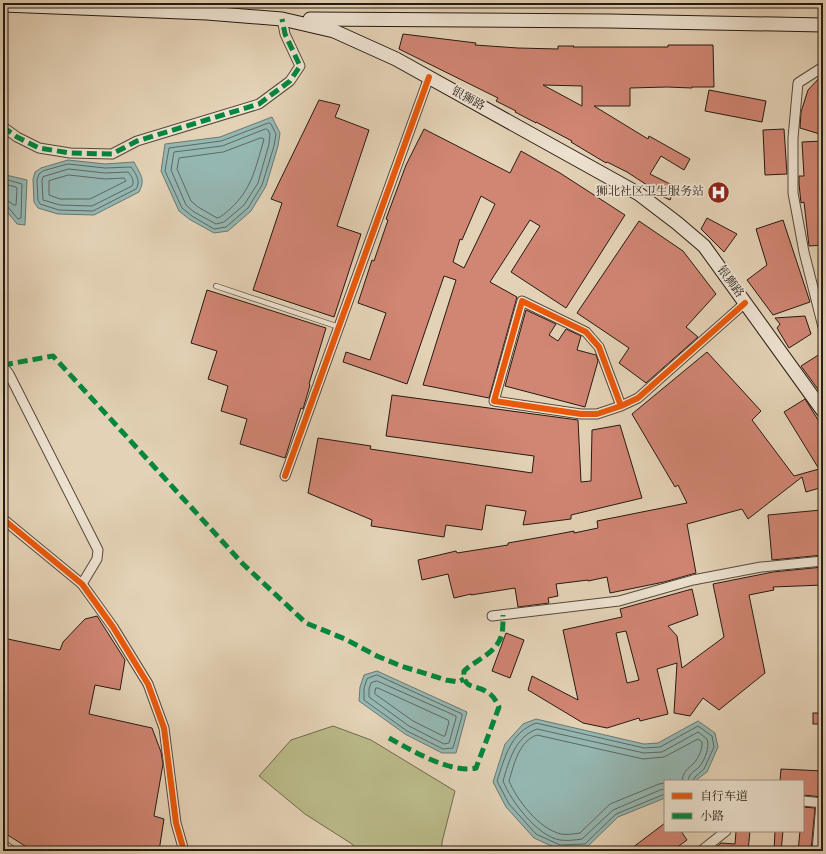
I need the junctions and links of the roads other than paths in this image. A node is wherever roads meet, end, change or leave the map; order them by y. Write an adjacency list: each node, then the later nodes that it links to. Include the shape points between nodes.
1 (3, 5): 2 (main road, 银狮路, via 207,13)
2 (282, 19): 3 (main road); 5 (main road, 银狮路, via 334,30); 6 (street, via 285,34 300,66 290,81 259,104 137,142 112,154 70,153 39,148)
3 (823, 25)
4 (823, 66): 10 (street, via 798,83 793,138 793,193 804,252)
5 (429, 77): 8 (main road, 银狮路, via 639,194 704,246); 9 (street)
6 (3, 127)
7 (216, 286): 9 (lane)
8 (745, 303): 12 (street, via 638,398); 13 (main road, 银狮路)
9 (339, 327): 14 (street)
10 (823, 327)
11 (3, 366): 17 (street, via 98,550 96,559)
12 (621, 406): 12 (street, via 597,414 581,414 494,401 522,301 586,332 598,347)
13 (823, 411)
14 (285, 476)
15 (3, 519): 17 (street)
16 (823, 561): 18 (street, via 761,567 693,580 619,601)
17 (82, 584): 24 (street, via 148,684 164,728 176,823)
18 (492, 616)
19 (804, 801): 20 (street)
20 (822, 803): 26 (street)
21 (725, 832): 25 (street)
22 (3, 845): 23 (street)
23 (12, 851)
24 (184, 851)
25 (701, 851)
26 (817, 851)

